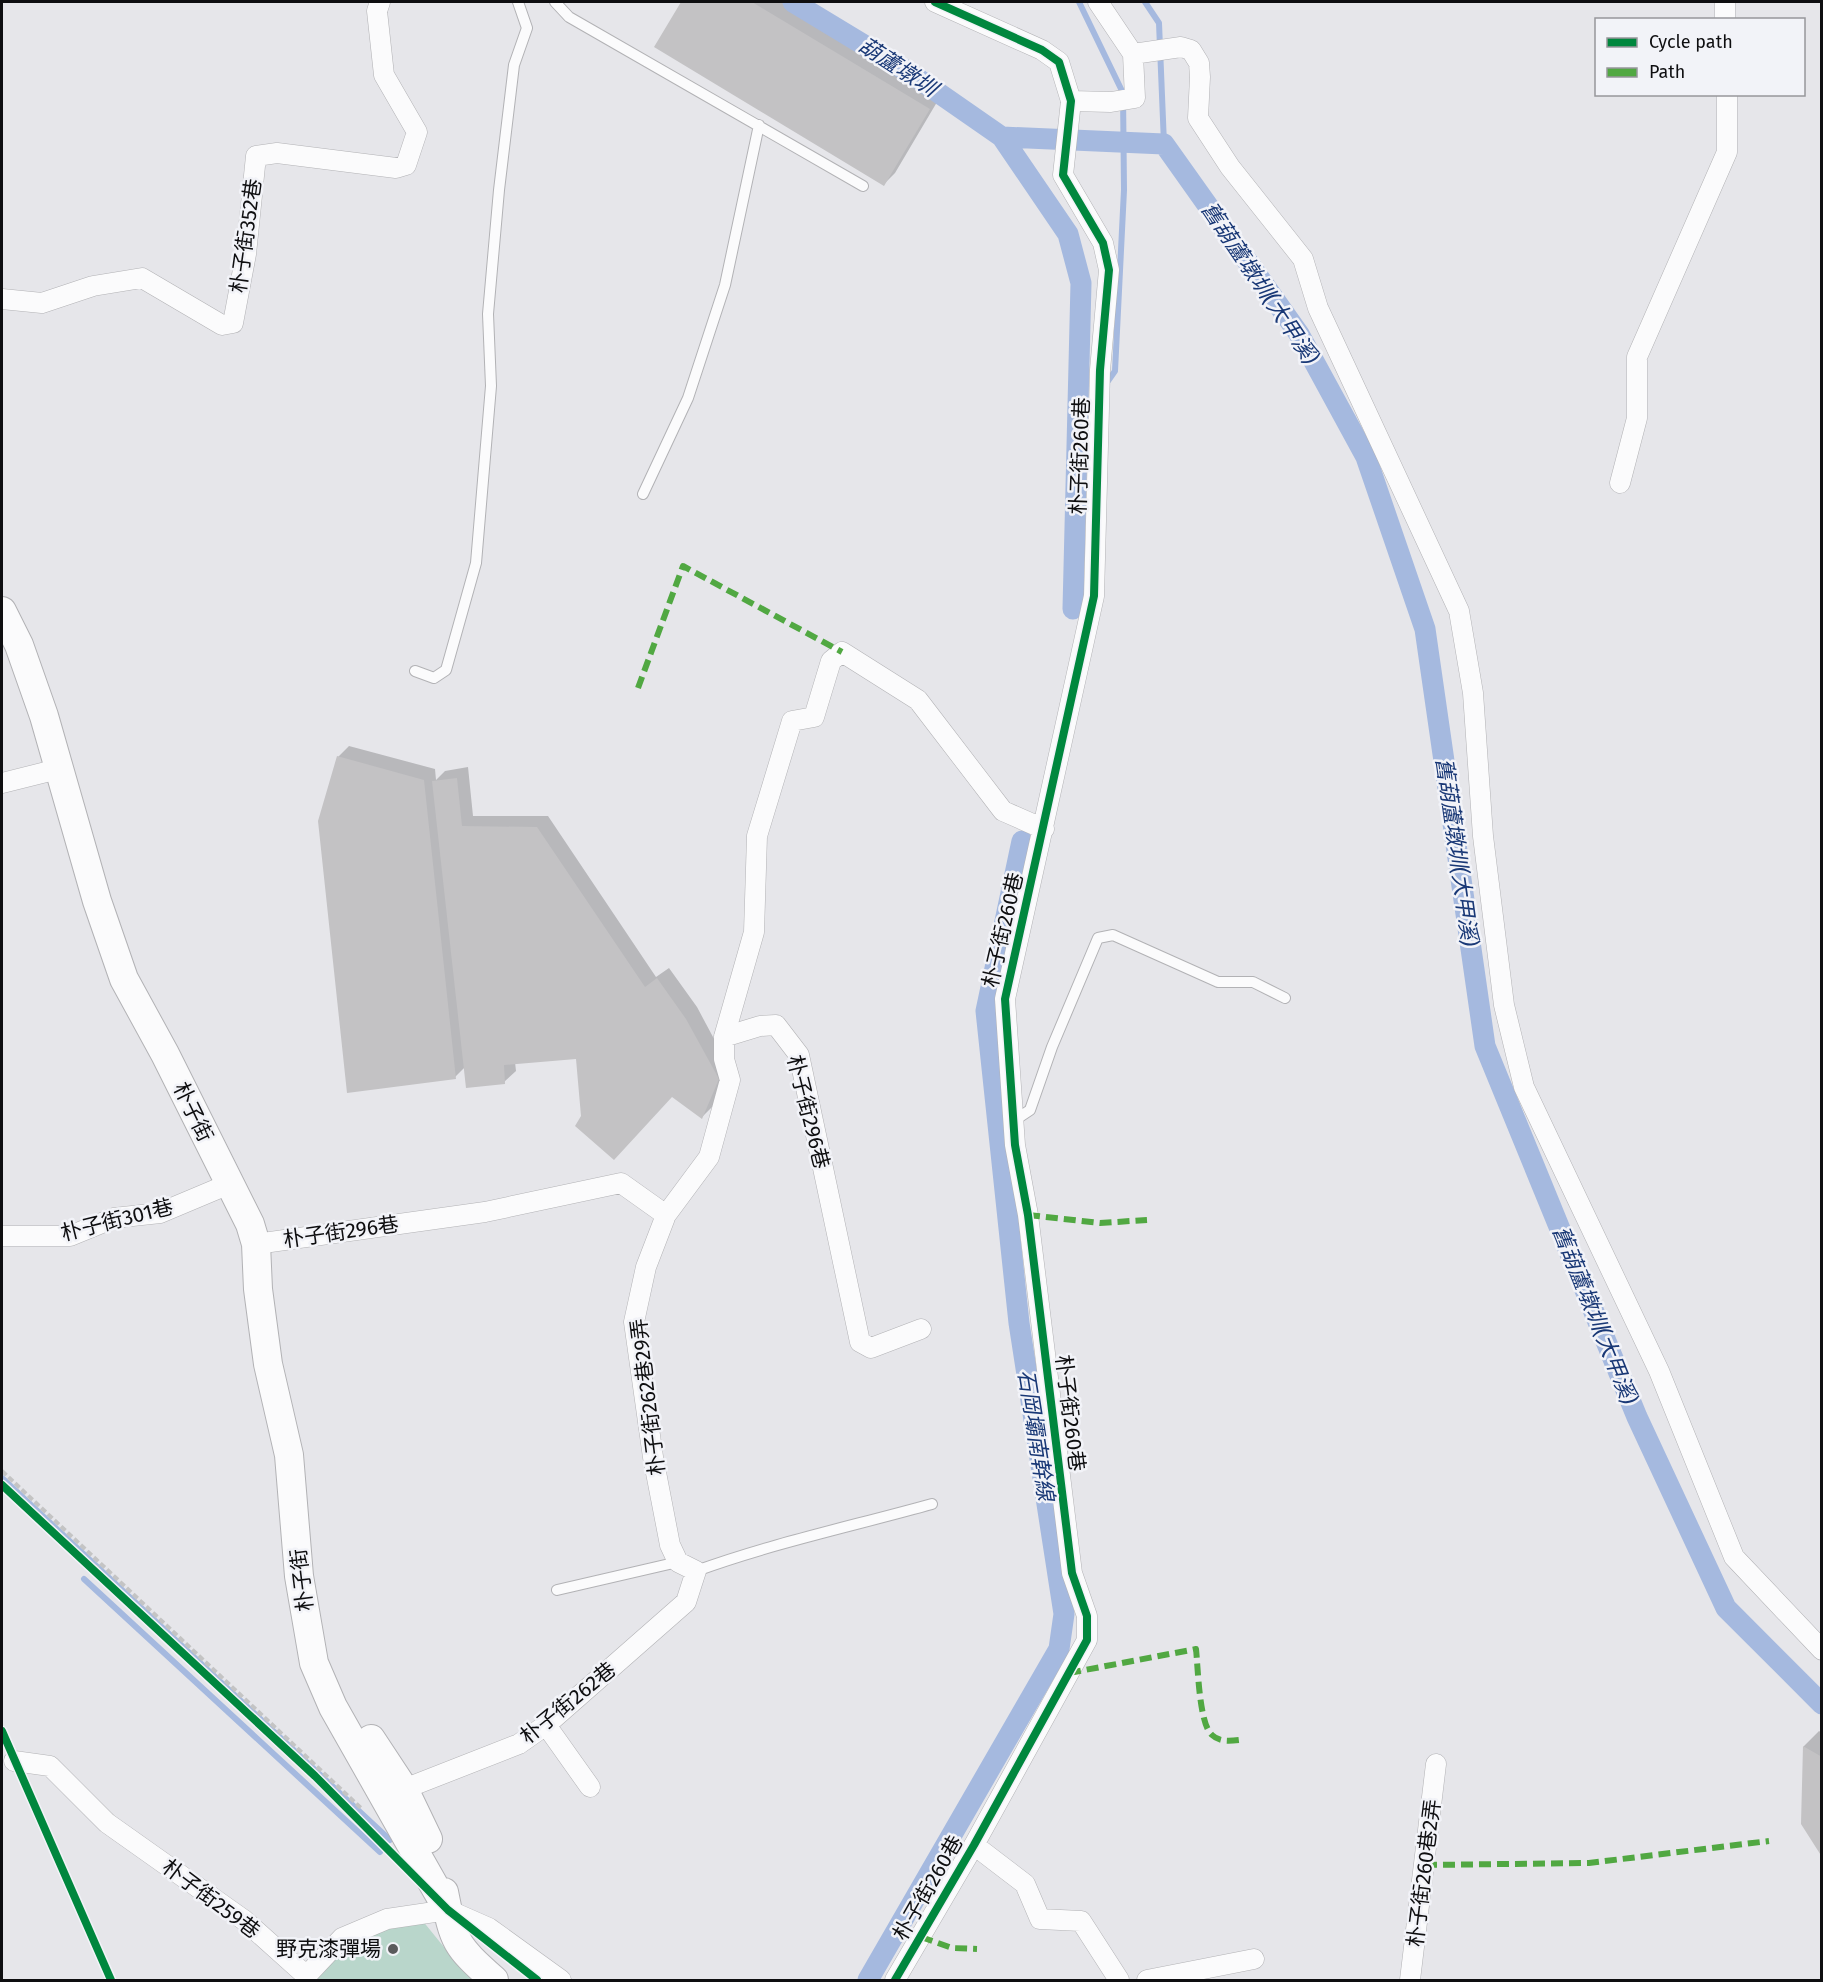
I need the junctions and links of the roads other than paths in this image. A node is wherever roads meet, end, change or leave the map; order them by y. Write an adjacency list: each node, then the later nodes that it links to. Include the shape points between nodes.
1 (380, 2): 13 (street, 朴子街352巷, via 377,11 384,75 417,132 406,165 396,168 277,153 256,156 246,254 233,323 222,325 142,278 93,286 42,303)
2 (518, 2): 17 (lane, via 527,28 514,65 499,190 488,314 491,386 476,563 446,670 434,678)
3 (555, 2): 11 (lane, via 569,17)
4 (935, 2): 10 (street, 朴子街260巷, via 1042,50 1059,62)
5 (1098, 2): 8 (street)
6 (1725, 2): 7 (street)
7 (1725, 18)
8 (1133, 54): 10 (street, via 1135,98); 33 (street, via 1181,47 1191,50 1199,63 1198,118 1230,167 1302,259 1318,308 1459,611 1473,693 1483,836 1504,1005 1524,1087 1659,1371 1734,1557)
9 (1727, 96): 14 (street, via 1727,152 1636,357 1637,418)
10 (1071, 101): 20 (street, 朴子街260巷, via 1063,175 1103,243 1109,270 1100,370 1094,596)
11 (759, 125): 12 (lane); 15 (lane, via 725,285 688,398)
12 (863, 186)
13 (2, 299)
14 (1620, 483)
15 (643, 494)
16 (2, 611): 18 (street, 朴子街, via 19,645)
17 (415, 671)
18 (58, 769): 19 (street); 24 (street, 朴子街, via 124,979)
19 (2, 783)
20 (1044, 829): 22 (street, via 1003,811 918,700 842,652 831,661 814,717 792,721 757,836 754,932); 23 (street, 朴子街260巷, via 1005,999)
21 (1285, 998): 23 (lane, via 1253,982 1218,982 1113,935 1098,938 1030,1110)
22 (724, 1037): 25 (street, via 724,1059 730,1080 709,1157); 28 (street, 朴子街296巷, via 776,1025 799,1055 860,1342 871,1348)
23 (1015, 1120): 39 (street, 朴子街260巷, via 1015,1145 1028,1215 1072,1573 1087,1616 1087,1640)
24 (229, 1184): 26 (street, 朴子街301巷, via 160,1213 114,1218 70,1236); 27 (street, 朴子街)
25 (666, 1215): 27 (street, 朴子街296巷, via 621,1183 485,1212); 30 (street, 朴子街262巷29弄, via 646,1267 634,1322 670,1545)
26 (2, 1236)
27 (256, 1244): 32 (street, 朴子街, via 266,1354 289,1455 299,1576)
28 (921, 1329)
29 (932, 1504): 30 (lane)
30 (687, 1566): 31 (lane); 34 (street, 朴子街262巷, via 686,1602)
31 (557, 1590)
32 (309, 1632): 38 (street, 朴子街, via 349,1706); 40 (street, 朴子街, via 314,1663 333,1707)
33 (1821, 1650)
34 (546, 1725): 37 (street); 38 (street, 朴子街262巷, via 519,1744)
35 (14, 1761): 40 (street, 朴子街259巷, via 50,1766 107,1823 244,1920 301,1971 310,1971 342,1938 387,1919)
36 (1436, 1764): 47 (street, 朴子街260巷2弄)
37 (590, 1787)
38 (404, 1789): 40 (street, 朴子街, via 437,1858)
39 (974, 1845): 44 (street, 朴子街260巷); 45 (street, via 1025,1884 1040,1919 1081,1921)
40 (448, 1910): 42 (street, 朴子街, via 460,1950); 43 (street, via 489,1928)
41 (1254, 1959): 46 (street)
42 (494, 1980)
43 (561, 1980)
44 (895, 1980)
45 (1119, 1980)
46 (1147, 1980)
47 (1410, 1980)

